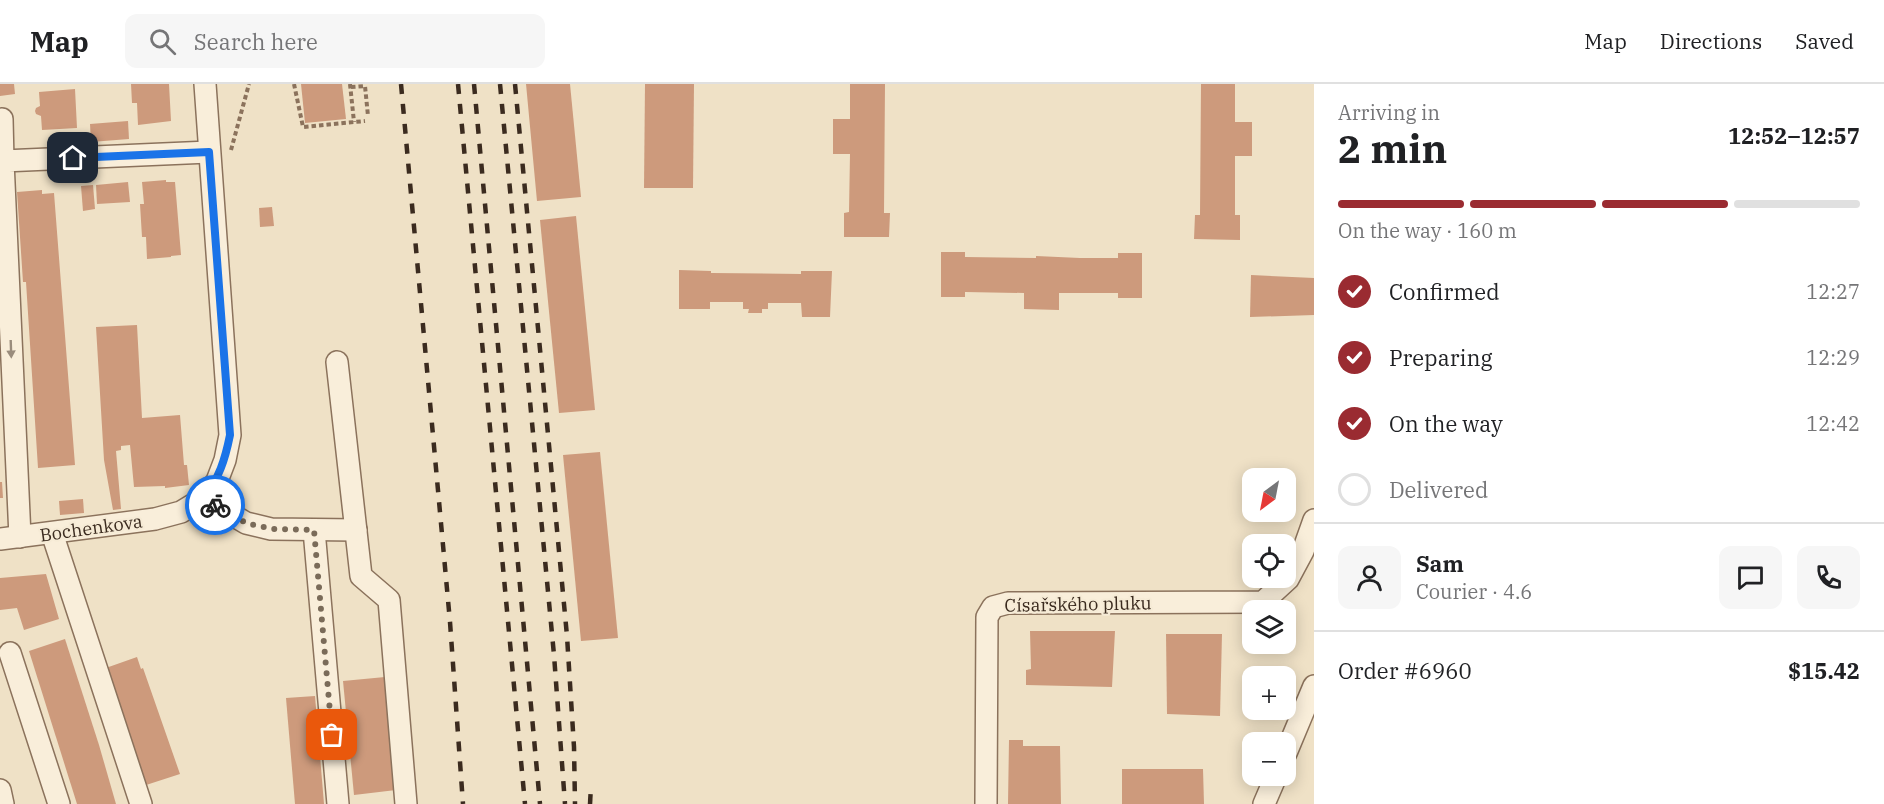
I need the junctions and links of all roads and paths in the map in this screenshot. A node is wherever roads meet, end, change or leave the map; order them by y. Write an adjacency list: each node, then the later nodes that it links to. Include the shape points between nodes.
1 (205, 84): 7 (street)
2 (249, 84): 7 (path, via 231,150)
3 (294, 84): 6 (path, via 303,127)
4 (351, 86): 6 (path); 6 (path, via 365,86 367,119)
5 (2, 119): 8 (street)
6 (354, 122)
7 (209, 152): 8 (street); 10 (street, via 230,435 217,481)
8 (3, 161): 15 (street, one-way to 15)
9 (337, 362): 13 (street)
10 (204, 498): 12 (street, via 246,523 272,529); 14 (street, Bochenkova, via 181,512 155,519)
11 (1314, 520): 26 (street, Císařského pluku, via 1288,579 1263,602 1008,603 993,607 987,617)
12 (314, 530): 13 (street); 24 (street)
13 (356, 530): 25 (street, via 361,576 390,600)
14 (52, 533): 15 (street, Bochenkova); 23 (street)
15 (10, 538)
16 (10, 653): 22 (street)
17 (1314, 686): 18 (street)
18 (1295, 732)
19 (1272, 786): 27 (street)
20 (0, 790): 21 (street)
21 (3, 804)
22 (59, 804)
23 (141, 804)
24 (338, 804)
25 (406, 804)
26 (986, 804)
27 (1264, 804)

